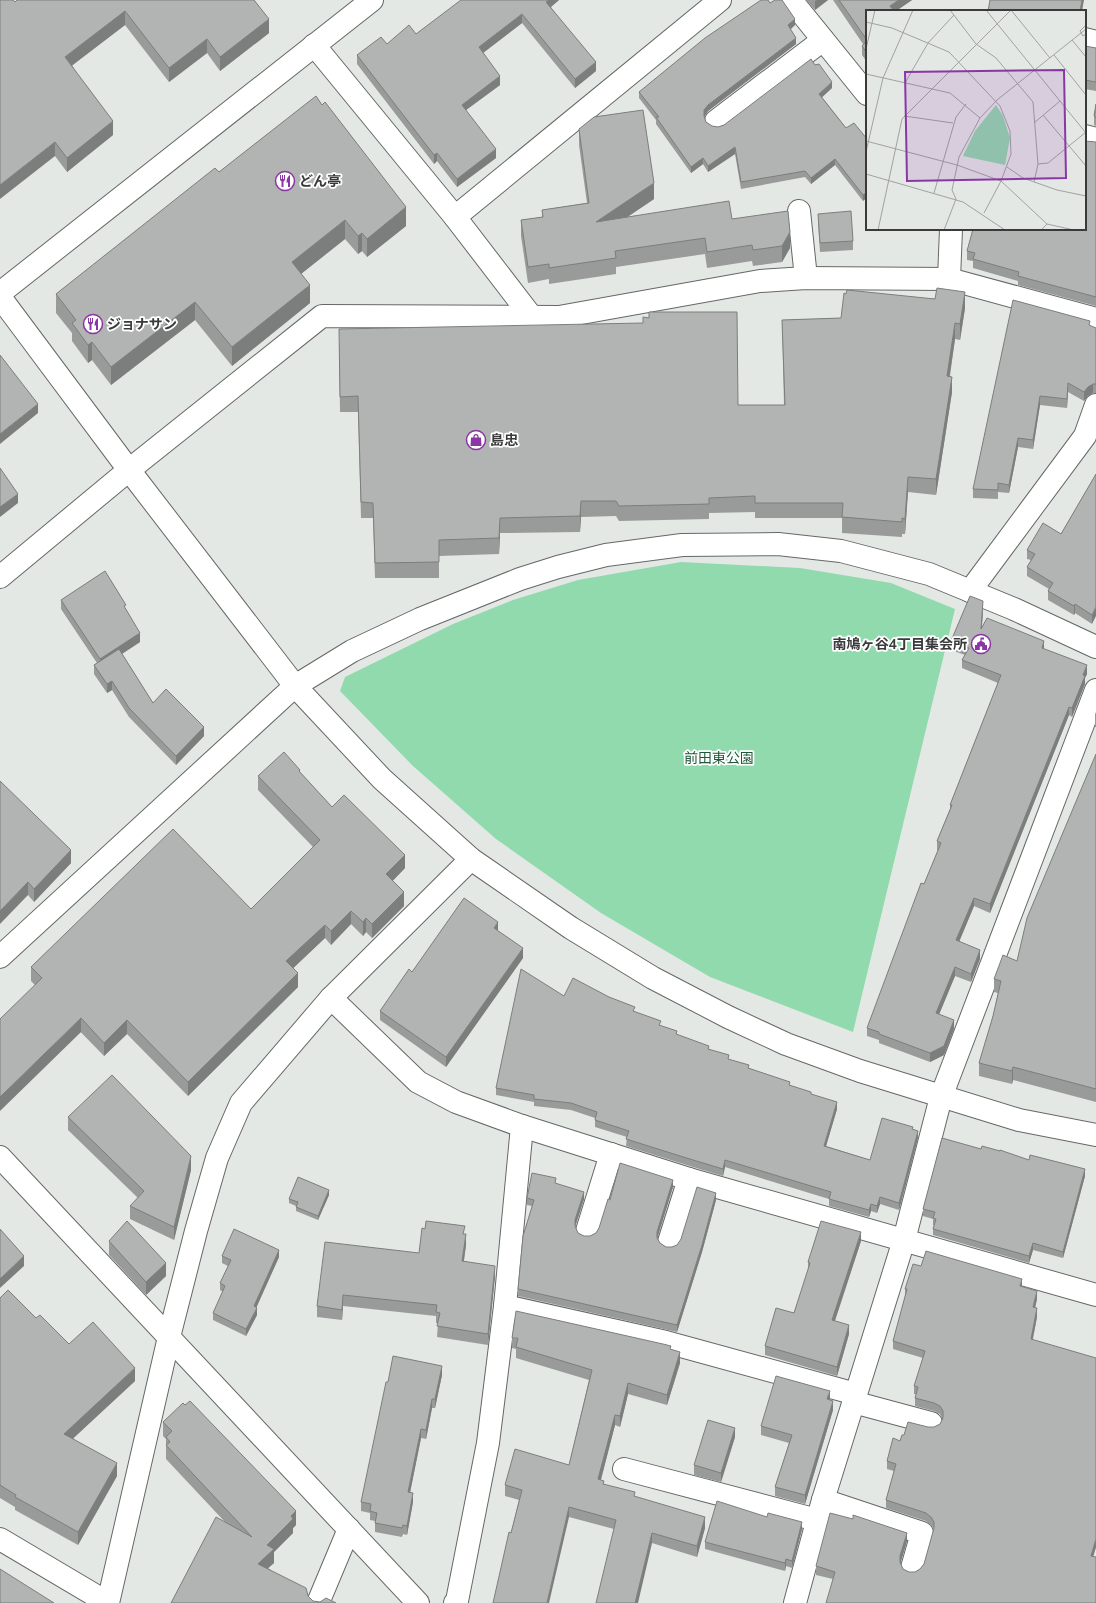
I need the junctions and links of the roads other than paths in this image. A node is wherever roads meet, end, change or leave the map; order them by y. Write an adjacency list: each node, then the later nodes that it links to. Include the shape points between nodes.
1 (372, 0): 7 (street)
2 (720, 0): 13 (street)
3 (791, 0): 5 (street)
4 (1086, 39): 6 (street)
5 (823, 40): 8 (street); 9 (street)
6 (1096, 42)
7 (314, 45): 13 (street); 17 (street)
8 (866, 93)
9 (716, 121)
10 (1086, 136): 11 (street)
11 (1096, 139)
12 (799, 211): 15 (street)
13 (455, 217): 19 (street)
14 (951, 230): 16 (street)
15 (806, 278): 16 (street); 19 (street, via 760,281 559,316)
16 (949, 279): 20 (street)
17 (0, 293)
18 (0, 298): 22 (street)
19 (531, 316): 22 (street, via 322,316)
20 (1096, 319)
21 (1096, 405): 24 (street, via 1085,436)
22 (129, 470): 23 (street); 26 (street)
23 (0, 577)
24 (970, 591): 25 (street, via 1014,608); 26 (street, via 929,574 841,551 778,544 682,545 606,555 558,566 420,619 352,651)
25 (1096, 647)
26 (295, 686): 28 (street, via 382,779); 29 (street)
27 (1096, 690): 31 (street)
28 (471, 859): 30 (street); 31 (street, via 571,928 653,978 728,1017 786,1044)
29 (0, 957)
30 (331, 998): 32 (street, via 418,1082 456,1102); 42 (street, via 241,1104 216,1158)
31 (941, 1097): 33 (street, via 1019,1120); 38 (street)
32 (522, 1126): 34 (street); 41 (street)
33 (1096, 1135)
34 (611, 1154): 36 (street); 37 (street)
35 (0, 1157): 42 (street)
36 (689, 1179): 38 (street); 39 (street)
37 (587, 1231)
38 (904, 1240): 40 (street); 43 (street)
39 (669, 1242)
40 (1096, 1295)
41 (505, 1306): 43 (street, via 666,1342); 53 (street, via 488,1443 457,1600)
42 (169, 1337): 47 (street); 50 (street)
43 (855, 1398): 44 (street); 46 (street)
44 (931, 1423)
45 (624, 1469): 46 (street)
46 (820, 1510): 49 (street, via 922,1533); 54 (street)
47 (349, 1529): 51 (street); 52 (street)
48 (0, 1539): 50 (street)
49 (912, 1568)
50 (108, 1603)
51 (318, 1603)
52 (418, 1603)
53 (454, 1603)
54 (794, 1603)

